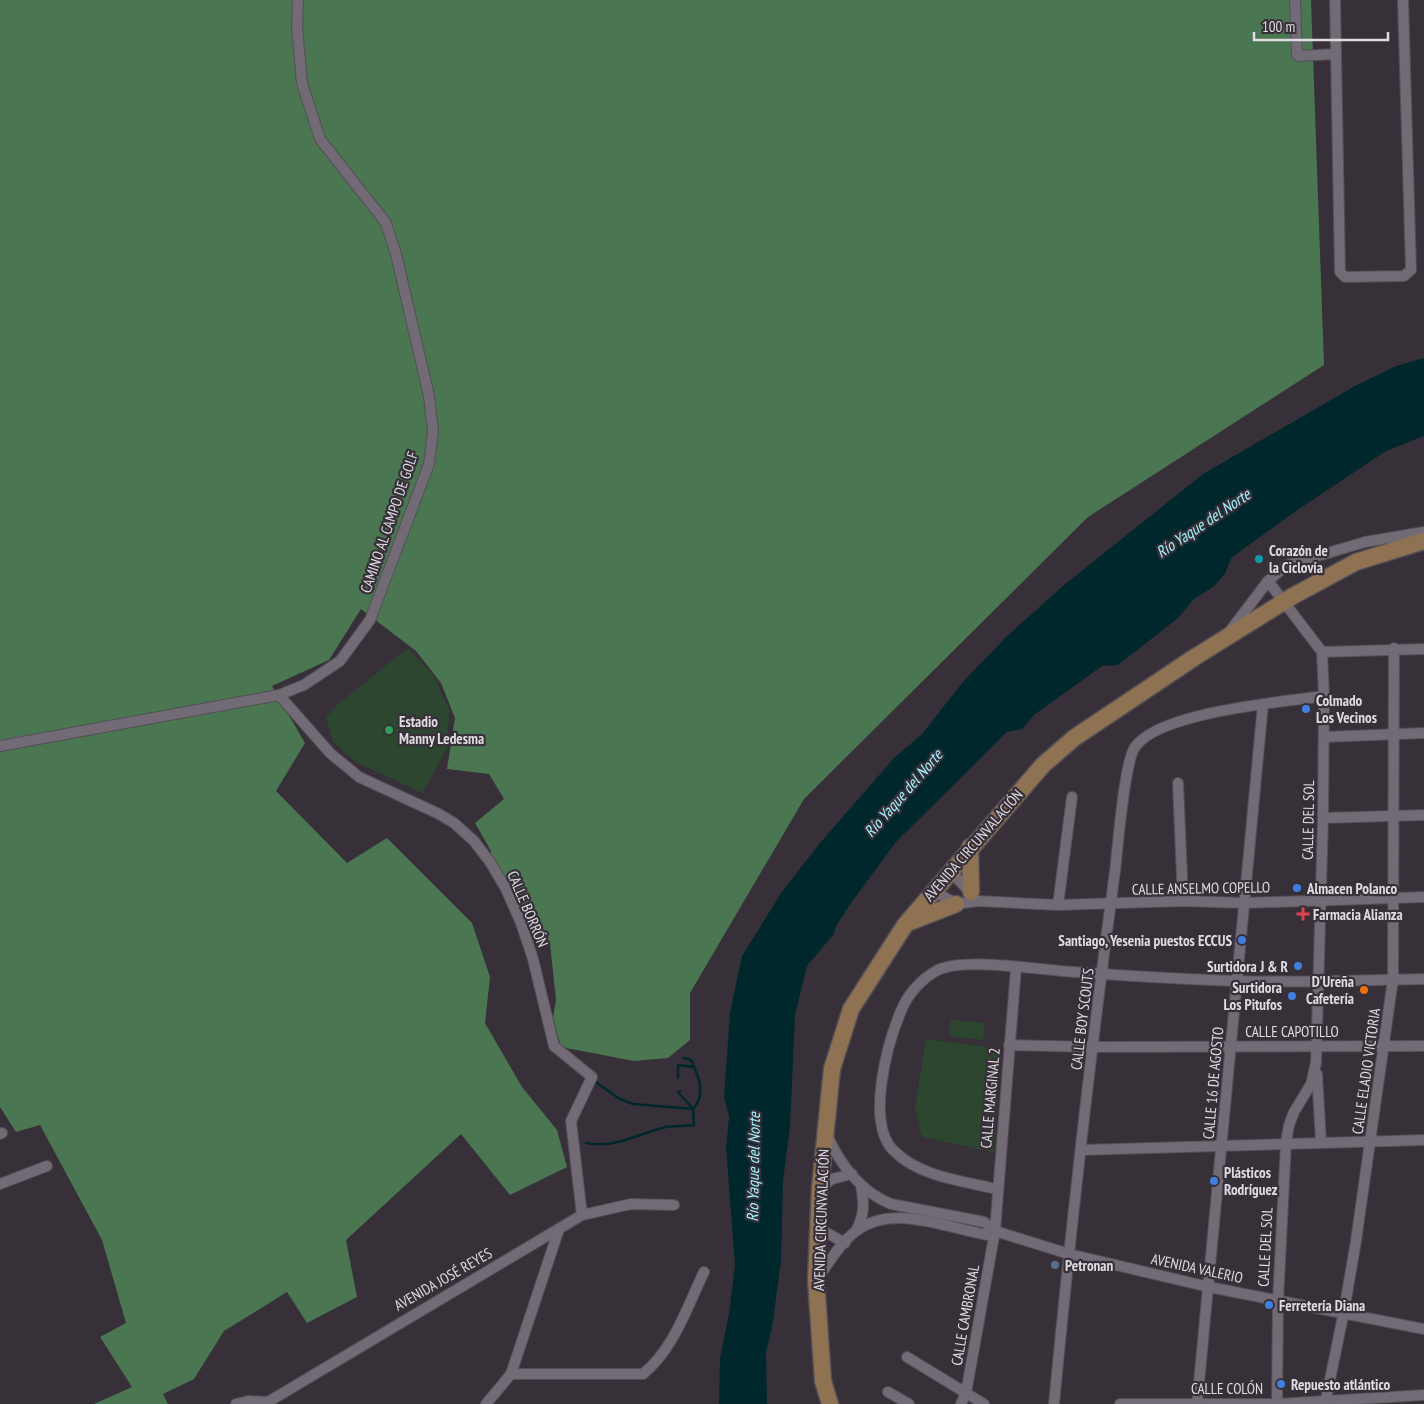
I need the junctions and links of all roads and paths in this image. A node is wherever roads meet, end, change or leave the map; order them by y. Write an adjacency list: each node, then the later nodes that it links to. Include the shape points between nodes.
1 (298, 0): 14 (street, CAMINO AL CAMPO DE GOLF, via 296,27 302,84 320,139 386,223 427,386 433,431 429,464 370,620 340,661 304,685)
2 (1294, 0): 5 (street, via 1298,56)
3 (1335, 0): 5 (street)
4 (1403, 0): 5 (street, via 1411,270 1404,276 1345,277 1340,272)
5 (1336, 54)
6 (1424, 532): 8 (street, via 1365,542 1287,565)
7 (1424, 541): 9 (main road, AVENIDA CIRCUNVALACIÓN, via 1356,562)
8 (1268, 581): 9 (street); 10 (street)
9 (1283, 602): 10 (main road, AVENIDA CIRCUNVALACIÓN); 13 (street)
10 (1226, 636): 26 (main road, AVENIDA CIRCUNVALACIÓN, via 1074,738 1043,765)
11 (1394, 648): 12 (street); 13 (street); 18 (street, CALLE ELADIO VICTORIA)
12 (1424, 649)
13 (1322, 652): 15 (street, CALLE DEL SOL)
14 (279, 695): 20 (street, CAMINO AL CAMPO DE GOLF); 66 (street, CALLE BORRÓN, via 330,753 359,777 454,823 490,862 521,923 554,1046 592,1077 571,1121)
15 (1324, 696): 16 (street, CALLE BOY SCOUTS); 19 (street, CALLE DEL SOL)
16 (1263, 704): 34 (street, CALLE 16 DE AGOSTO); 36 (street, CALLE BOY SCOUTS, via 1178,721 1145,737 1135,748 1126,786)
17 (1424, 733): 18 (street)
18 (1393, 734): 19 (street); 24 (street, CALLE ELADIO VICTORIA)
19 (1324, 737): 25 (street, CALLE DEL SOL)
20 (0, 746)
21 (1178, 784): 33 (street)
22 (1072, 797): 37 (street)
23 (1424, 815): 24 (street)
24 (1393, 816): 25 (street); 31 (street, CALLE ELADIO VICTORIA)
25 (1323, 818): 32 (street, CALLE DEL SOL)
26 (970, 847): 27 (main road, AVENIDA CIRCUNVALACIÓN); 29 (main road)
27 (950, 871): 28 (main road, AVENIDA CIRCUNVALACIÓN); 29 (street)
28 (934, 891): 35 (street); 38 (main road, AVENIDA CIRCUNVALACIÓN)
29 (975, 897): 35 (street, CALLE ANSELMO COPELLO); 37 (street, CALLE ANSELMO COPELLO)
30 (1424, 897): 31 (street, CALLE ANSELMO COPELLO)
31 (1395, 898): 32 (street, CALLE ANSELMO COPELLO); 41 (street, CALLE ELADIO VICTORIA)
32 (1321, 900): 34 (street, CALLE ANSELMO COPELLO); 44 (street, CALLE DEL SOL)
33 (1183, 901): 34 (street, CALLE ANSELMO COPELLO); 36 (street, CALLE ANSELMO COPELLO)
34 (1244, 903): 43 (street, CALLE 16 DE AGOSTO)
35 (956, 904): 38 (main road)
36 (1110, 904): 37 (street, CALLE ANSELMO COPELLO); 40 (street, CALLE BOY SCOUTS)
37 (1058, 905)
38 (905, 925): 52 (main road, AVENIDA CIRCUNVALACIÓN, via 851,1009 832,1069)
39 (1016, 968): 40 (street); 46 (street, CALLE MARGINAL 2); 64 (street, via 959,965 938,970 919,984 901,1010 884,1074 880,1112 883,1130 892,1149 909,1164 931,1174)
40 (1103, 975): 43 (street); 50 (street, CALLE BOY SCOUTS)
41 (1393, 979): 42 (street); 44 (street); 48 (street, CALLE ELADIO VICTORIA)
42 (1424, 979)
43 (1236, 981): 44 (street); 47 (street, CALLE 16 DE AGOSTO)
44 (1317, 981): 45 (street, CALLE DEL SOL)
45 (1317, 1045): 47 (street, CALLE CAPOTILLO); 48 (street, CALLE CAPOTILLO); 51 (street, CALLE DEL SOL)
46 (1009, 1046): 50 (street, CALLE CAPOTILLO); 64 (street, CALLE MARGINAL 2)
47 (1231, 1046): 50 (street, CALLE CAPOTILLO); 57 (street, CALLE 16 DE AGOSTO)
48 (1384, 1046): 49 (street, CALLE CAPOTILLO); 54 (street, CALLE ELADIO VICTORIA)
49 (1424, 1046)
50 (1094, 1047): 58 (street, CALLE BOY SCOUTS)
51 (1316, 1063): 55 (street); 56 (street, CALLE DEL SOL, via 1311,1084 1289,1125)
52 (825, 1130): 60 (street, AVENIDA VALERIO, via 835,1154); 63 (main road, AVENIDA CIRCUNVALACIÓN)
53 (1424, 1140): 54 (street)
54 (1372, 1141): 55 (street); 77 (street, CALLE ELADIO VICTORIA)
55 (1321, 1142): 56 (street)
56 (1286, 1143): 57 (street); 76 (street, CALLE DEL SOL)
57 (1222, 1147): 58 (street); 75 (street, CALLE 16 DE AGOSTO)
58 (1081, 1150): 72 (street, CALLE BOY SCOUTS)
59 (47, 1166): 61 (street)
60 (852, 1174): 62 (street, AVENIDA VALERIO); 63 (street, via 832,1179)
61 (0, 1184)
62 (862, 1185): 69 (street, via 863,1218); 70 (street, AVENIDA VALERIO, via 878,1199 891,1204 984,1222)
63 (820, 1188): 67 (main road, AVENIDA CIRCUNVALACIÓN)
64 (998, 1189): 70 (street, CALLE MARGINAL 2)
65 (674, 1205): 66 (street, AVENIDA JOSÉ REYES, via 631,1204)
66 (582, 1215): 68 (street, AVENIDA JOSÉ REYES)
67 (818, 1228): 71 (street); 74 (main road, AVENIDA CIRCUNVALACIÓN)
68 (559, 1229): 81 (street); 85 (street, AVENIDA JOSÉ REYES)
69 (856, 1231): 70 (street, AVENIDA VALERIO, via 891,1217 988,1235); 71 (street, AVENIDA VALERIO)
70 (995, 1231): 72 (street, AVENIDA VALERIO); 83 (street, CALLE CAMBRONAL)
71 (845, 1243): 74 (street, AVENIDA VALERIO)
72 (1069, 1254): 75 (street, AVENIDA VALERIO); 94 (street, CALLE BOY SCOUTS)
73 (704, 1272): 81 (street, via 669,1345 655,1364 642,1374)
74 (816, 1280): 79 (main road, AVENIDA CIRCUNVALACIÓN)
75 (1209, 1287): 76 (street, AVENIDA VALERIO); 96 (street, CALLE 16 DE AGOSTO)
76 (1278, 1300): 77 (street, AVENIDA VALERIO); 97 (street, CALLE DEL SOL)
77 (1344, 1312): 78 (street, AVENIDA VALERIO); 86 (street, CALLE ELADIO VICTORIA)
78 (1424, 1329)
79 (822, 1351): 89 (main road, AVENIDA CIRCUNVALACIÓN, via 823,1382); 90 (main road, AVENIDA CIRCUNVALACIÓN)
80 (907, 1357): 83 (street)
81 (511, 1374): 88 (street)
82 (888, 1392): 91 (street)
83 (966, 1393): 92 (street, CALLE CAMBRONAL); 93 (street)
84 (1424, 1395): 86 (street, CALLE COLÓN)
85 (266, 1403): 87 (street, AVENIDA JOSÉ REYES, via 248,1401)
86 (1325, 1403): 97 (street, CALLE COLÓN)
87 (236, 1404)
88 (486, 1404)
89 (830, 1404)
90 (838, 1404)
91 (909, 1404)
92 (961, 1404)
93 (984, 1404)
94 (1054, 1404)
95 (1120, 1404): 96 (street, CALLE COLÓN)
96 (1197, 1404): 97 (street, CALLE COLÓN)
97 (1277, 1404)

